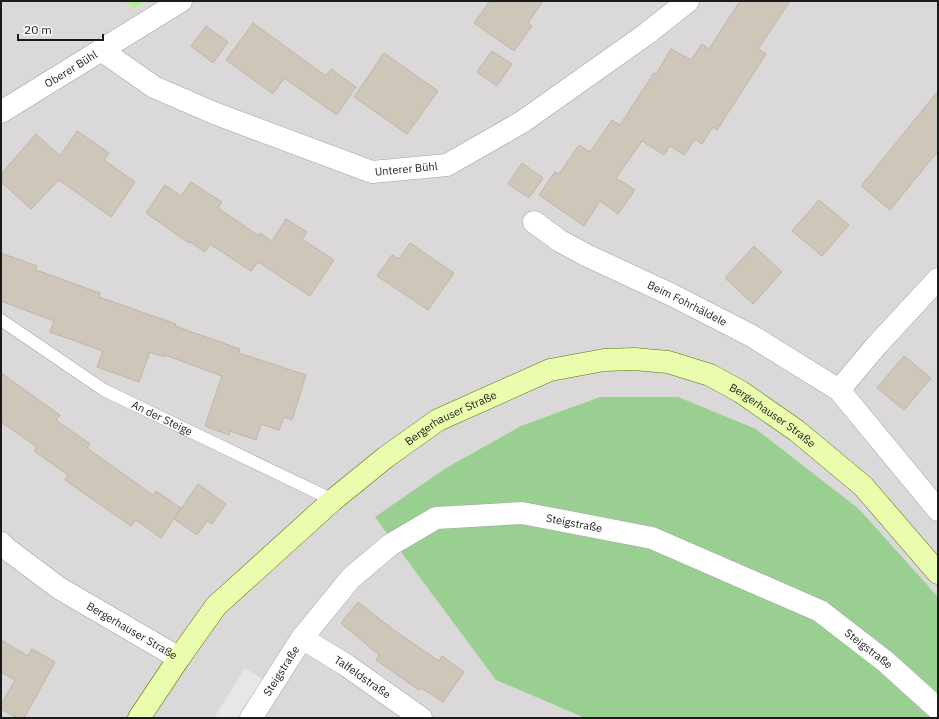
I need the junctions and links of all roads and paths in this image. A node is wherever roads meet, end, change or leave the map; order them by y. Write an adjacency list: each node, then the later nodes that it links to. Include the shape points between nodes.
1 (181, 1): 3 (street, Oberer Bühl)
2 (688, 1): 3 (street, Unterer Bühl, via 646,35 522,122 447,165 372,172 214,113 154,87)
3 (100, 50): 4 (street, Oberer Bühl)
4 (1, 112)
5 (534, 222): 8 (street, Beim Fohrhäldele, via 560,242 752,336)
6 (938, 279): 8 (street)
7 (1, 320): 9 (lane, An der Steige, via 104,390)
8 (839, 390): 10 (street, Beim Fohrhäldele)
9 (334, 500): 12 (main road, Bergerhauser Straße, via 386,457 438,420 550,370 604,360 668,362 710,374 797,431 863,486); 14 (main road, Bergerhauser Straße, via 216,606)
10 (938, 510)
11 (3, 550): 14 (street, Bergerhauser Straße, via 59,588)
12 (938, 573)
13 (302, 638): 15 (street, Steigstraße, via 350,578 390,545 436,518 522,513 652,538 820,611 886,662); 17 (street, Steigstraße); 18 (street, Talfeldstraße, via 346,665)
14 (179, 658): 16 (main road)
15 (938, 709)
16 (139, 718)
17 (251, 718)
18 (421, 718)

